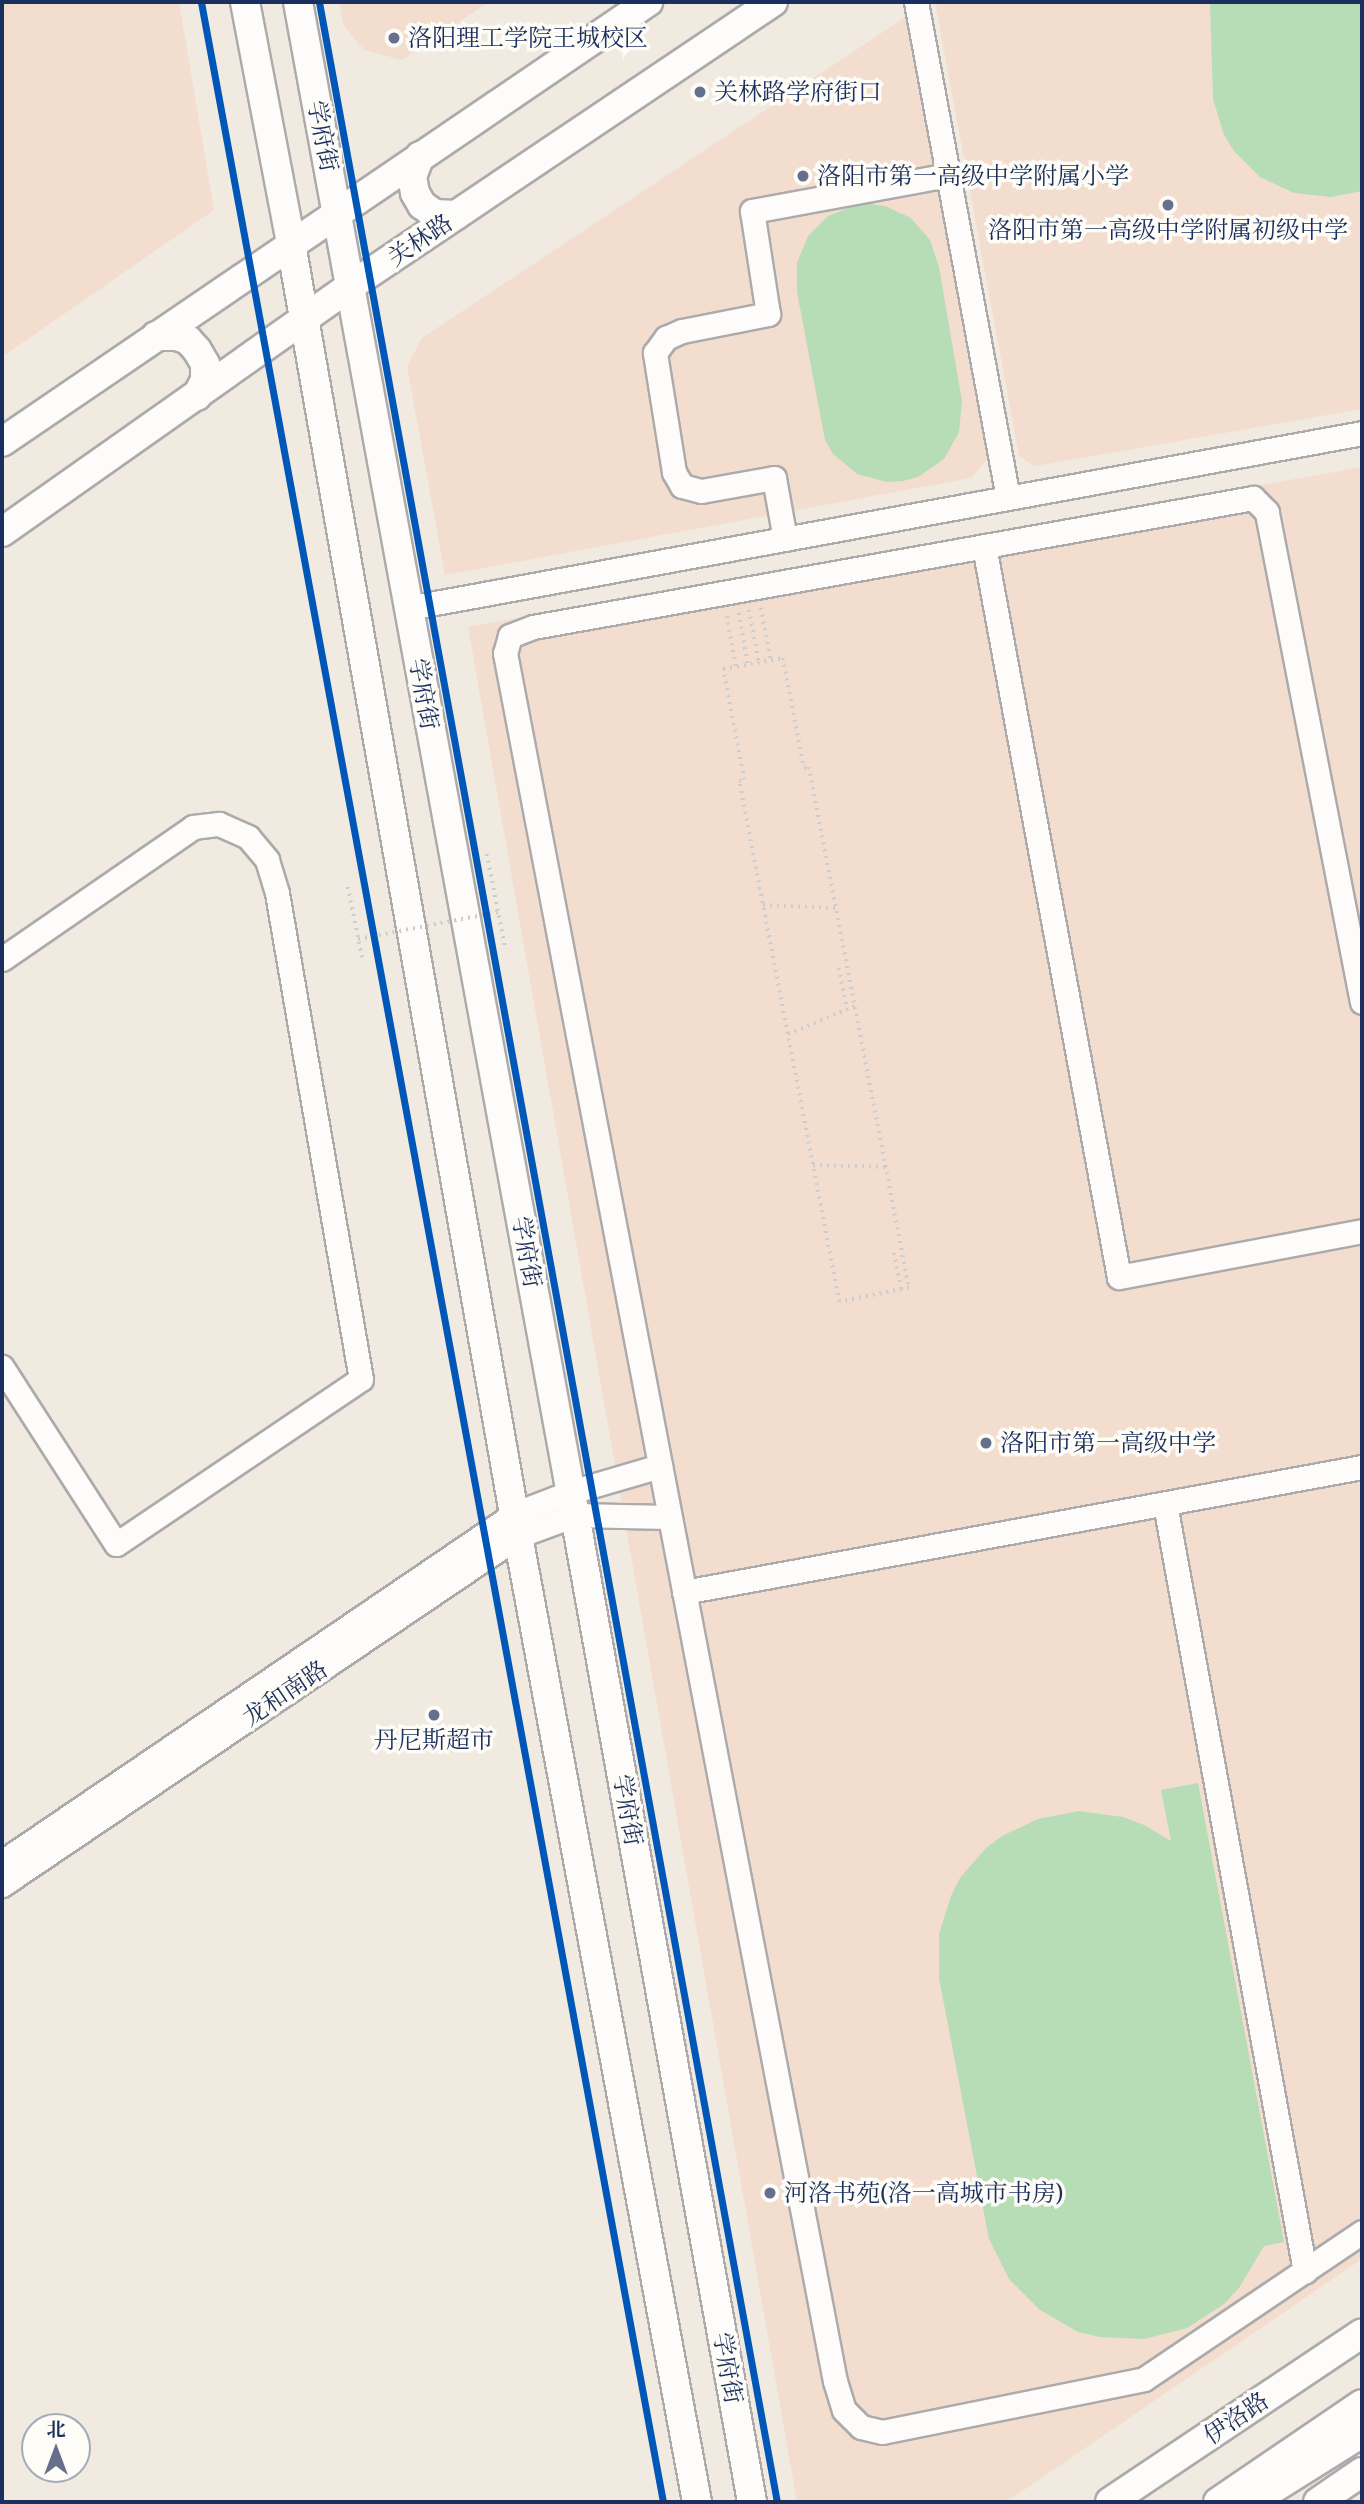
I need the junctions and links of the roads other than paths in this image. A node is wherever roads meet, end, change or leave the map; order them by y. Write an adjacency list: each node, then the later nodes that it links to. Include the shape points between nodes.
1 (245, 2): 10 (main road)
2 (298, 2): 8 (main road, 学府街)
3 (648, 2): 6 (main road)
4 (773, 2): 9 (main road, 关林路)
5 (916, 2): 7 (street)
6 (420, 156): 8 (main road); 9 (main road, via 412,177 422,205 435,214)
7 (948, 175): 17 (street); 19 (street, via 752,211 768,314 682,331 666,338 655,353 674,472 682,486 701,491 774,478)
8 (337, 212): 10 (main road); 11 (main road, 学府街)
9 (456, 215): 11 (main road, 关林路)
10 (291, 244): 12 (main road); 13 (main road)
11 (349, 287): 12 (main road, 关林路); 21 (main road, 学府街)
12 (303, 322): 14 (main road, 关林路); 31 (main road)
13 (156, 337): 14 (main road, via 177,336 197,350 205,364 205,380); 16 (main road)
14 (197, 396): 18 (main road, 关林路)
15 (1362, 433): 17 (street)
16 (2, 442)
17 (1008, 498): 19 (street)
18 (2, 532)
19 (785, 539): 21 (street)
20 (985, 546): 23 (street, via 1253,498 1267,512); 24 (street, via 1119,1277); 26 (street, via 533,627 510,636 507,667)
21 (408, 608): 28 (main road, 学府街)
22 (2, 959): 25 (street, via 193,827 219,824 248,837 267,860 277,893 361,1379 116,1544)
23 (1362, 1002)
24 (1362, 1231)
25 (2, 1367)
26 (660, 1466): 28 (street, 龙和南路); 30 (street)
27 (1362, 1467): 29 (street)
28 (573, 1504): 30 (street); 31 (street, 龙和南路); 42 (main road, 学府街)
29 (1165, 1504): 32 (street); 36 (street)
30 (670, 1517): 32 (street)
31 (516, 1525): 33 (street, 龙和南路); 34 (street, 龙和南路); 41 (main road)
32 (684, 1592): 36 (street, via 844,2410 861,2427 882,2432 1144,2379)
33 (2, 1861)
34 (2, 1885)
35 (1362, 2232): 36 (street)
36 (1305, 2271)
37 (1362, 2333): 43 (main road, 伊洛路)
38 (1362, 2404): 44 (main road)
39 (1362, 2433): 45 (main road)
40 (1362, 2472): 46 (main road)
41 (697, 2502)
42 (752, 2502)
43 (1110, 2502)
44 (1218, 2502)
45 (1252, 2502)
46 (1318, 2502)

